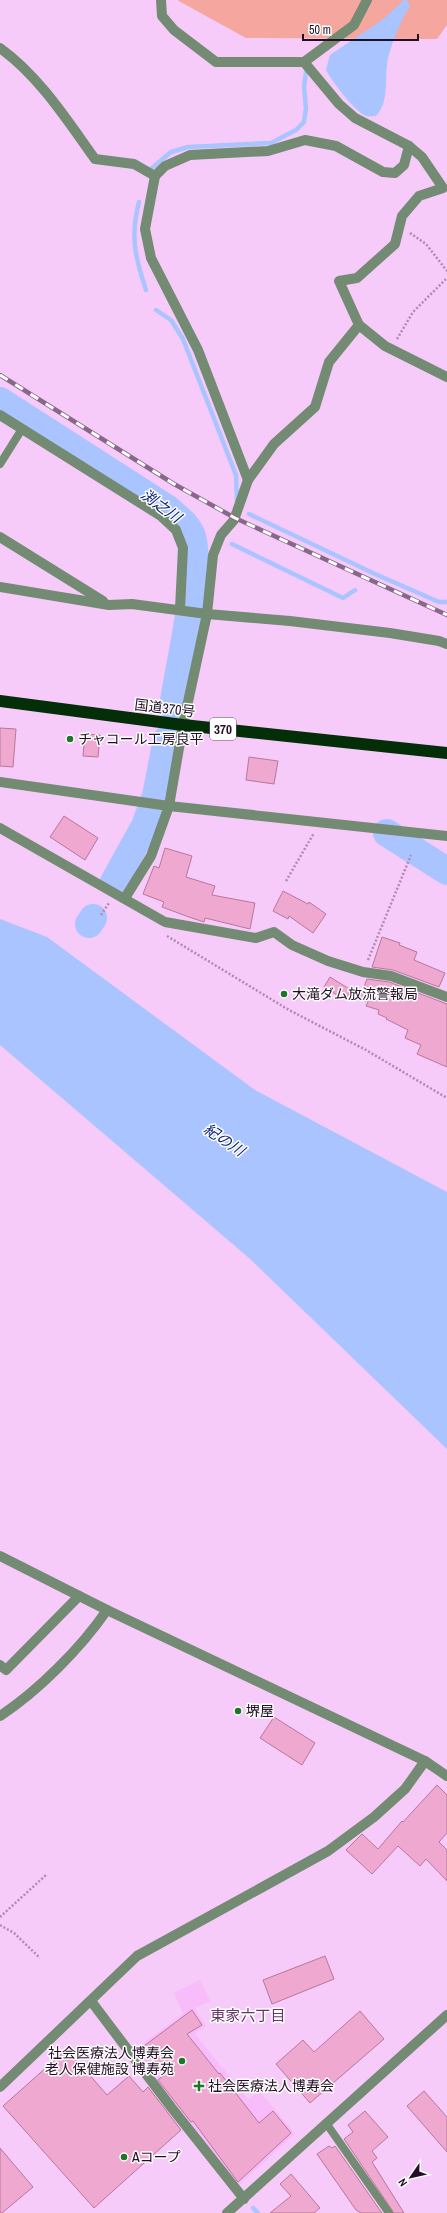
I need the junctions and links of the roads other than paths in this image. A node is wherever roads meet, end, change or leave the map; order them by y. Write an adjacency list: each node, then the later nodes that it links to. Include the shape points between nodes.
1 (161, 0): 4 (street, via 162,16 174,30 216,62)
2 (366, 0): 4 (street, via 354,25)
3 (0, 48): 6 (street, via 14,58 58,107 95,159 134,164)
4 (304, 62): 5 (street, via 339,104 355,118)
5 (409, 146): 6 (street, via 404,165 395,173 383,172 336,146 304,140 268,152 190,155 165,166); 7 (street, via 422,157 443,188 419,196 402,216 395,244 358,278 339,282)
6 (154, 176): 12 (street, via 145,229 151,258 198,350)
7 (359, 325): 8 (street, via 385,346); 12 (street, via 329,362 315,407 274,444)
8 (447, 377)
9 (0, 415): 10 (street)
10 (22, 429): 11 (lane); 16 (street, via 161,516 176,530 183,548)
11 (0, 464)
12 (248, 480): 17 (street, via 234,520 221,535 212,555)
13 (0, 537): 15 (street)
14 (0, 587): 15 (street)
15 (108, 605): 16 (street, via 132,604)
16 (182, 610): 17 (street)
17 (202, 613): 18 (street, via 390,633); 20 (street)
18 (447, 644)
19 (0, 701): 20 (highway, 国道370号 / 370)
20 (183, 725): 21 (highway, 国道370号 / 370); 23 (street)
21 (447, 753)
22 (0, 782): 23 (street)
23 (165, 805): 25 (street); 26 (street, via 151,856)
24 (0, 828): 26 (street)
25 (447, 836)
26 (125, 898): 27 (street, via 165,922 256,938 274,932 292,945 315,956 363,972 391,976)
27 (447, 997)
28 (0, 1556): 29 (street)
29 (79, 1596): 30 (street); 31 (street, via 6,1670)
30 (107, 1610): 32 (street, via 90,1635 20,1703); 33 (street)
31 (0, 1665)
32 (0, 1716)
33 (425, 1761): 34 (street); 35 (street, via 405,1789 374,1817 328,1851 142,1953)
34 (447, 1776)
35 (91, 2001): 37 (street); 39 (street)
36 (447, 2015): 38 (street)
37 (0, 2087)
38 (326, 2123): 39 (street); 41 (lane)
39 (244, 2199): 40 (street)
40 (227, 2213)
41 (389, 2213)

